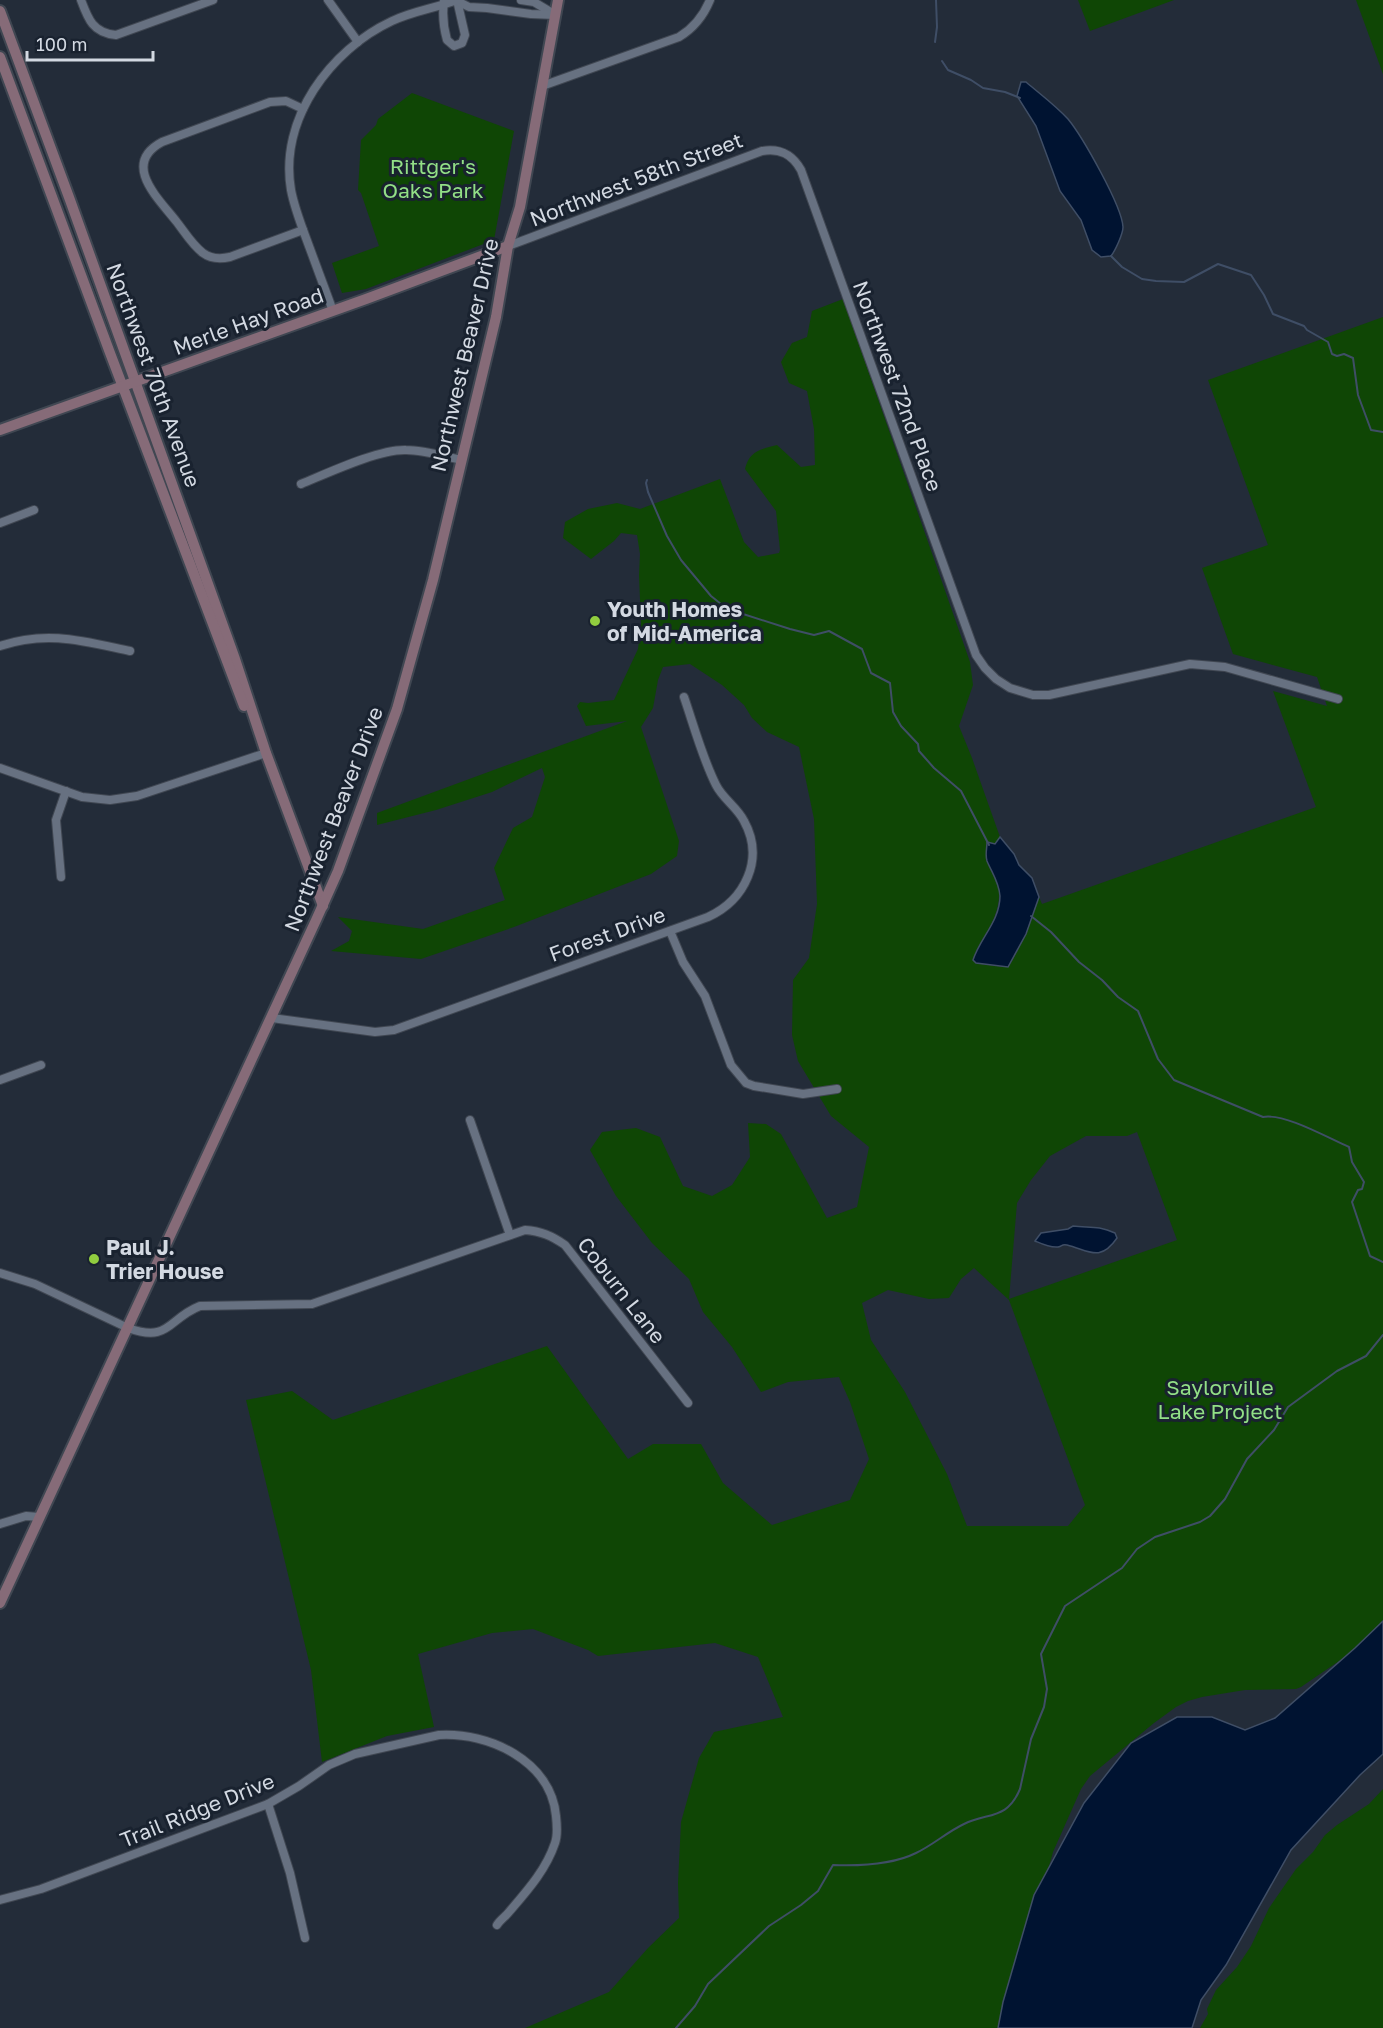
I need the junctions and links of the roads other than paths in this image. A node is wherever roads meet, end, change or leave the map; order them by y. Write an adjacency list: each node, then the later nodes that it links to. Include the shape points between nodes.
1 (81, 0): 2 (street, via 94,27 108,34 123,33)
2 (213, 0)
3 (328, 0): 11 (street)
4 (457, 0): 8 (street); 8 (street, via 465,35 458,45 447,40 442,15); 10 (street, via 469,7)
5 (521, 0): 10 (street, via 534,2)
6 (558, 0): 10 (main road, Northwest Beaver Drive)
7 (710, 0): 13 (street, via 691,30 679,37)
8 (444, 2): 11 (street, via 392,21)
9 (0, 11): 19 (main road, Northwest 70th Avenue)
10 (555, 15): 13 (main road, Northwest Beaver Drive)
11 (358, 42): 14 (street, via 330,68)
12 (0, 57): 20 (main road, Northwest 70th Avenue)
13 (542, 86): 17 (main road, Northwest Beaver Drive, via 520,207)
14 (303, 109): 16 (street, via 292,141 289,173); 16 (street, via 286,101 270,102 162,142 145,157 143,173 149,186 209,257 225,258)
15 (779, 150): 17 (street, Northwest 58th Street, via 762,151); 29 (street, Northwest 72nd Place, via 792,157 801,170 971,643 996,679 1033,695 1049,695 1190,664 1225,667)
16 (303, 230): 18 (street)
17 (508, 246): 18 (main road, Merle Hay Road); 22 (main road, Northwest Beaver Drive, via 496,317)
18 (333, 311): 19 (main road, Merle Hay Road)
19 (135, 382): 20 (main road, Merle Hay Road); 30 (main road, Northwest 70th Avenue)
20 (121, 387): 21 (main road, Merle Hay Road); 30 (main road, Northwest 70th Avenue, via 253,730)
21 (0, 430)
22 (461, 460): 23 (street, via 399,450); 34 (main road, Northwest Beaver Drive, via 397,709)
23 (301, 484)
24 (34, 510): 25 (street)
25 (0, 523)
26 (0, 646): 27 (street, via 49,637)
27 (130, 651)
28 (684, 697): 35 (street, Forest Drive, via 712,777 744,821 753,853 749,876 729,905)
29 (1338, 699)
30 (266, 753): 32 (street, via 123,799 96,800); 34 (main road, Northwest 70th Avenue)
31 (0, 768): 32 (street)
32 (66, 791): 33 (street, via 56,820)
33 (61, 877)
34 (322, 906): 36 (main road, Northwest Beaver Drive)
35 (670, 930): 36 (street, Forest Drive, via 383,1032); 39 (street, via 683,962 708,1003 731,1065 746,1083 803,1094)
36 (272, 1018): 43 (main road, Northwest Beaver Drive)
37 (41, 1065): 38 (street)
38 (0, 1080)
39 (837, 1089)
40 (470, 1120): 41 (street)
41 (510, 1235): 43 (street, Coburn Lane, via 312,1304 209,1305 191,1310 158,1333 144,1334); 44 (street, Coburn Lane, via 534,1231 565,1245)
42 (0, 1273): 43 (street, Coburn Lane, via 35,1284)
43 (128, 1328): 45 (main road, Northwest Beaver Drive)
44 (687, 1403)
45 (39, 1517): 46 (street, via 26,1516); 47 (main road, Northwest Beaver Drive)
46 (0, 1524)
47 (0, 1603)
48 (268, 1804): 49 (street, Trail Ridge Drive, via 41,1889); 50 (street, Trail Ridge Drive, via 355,1754 447,1735 495,1743 539,1775 555,1807 557,1828 556,1842 542,1871); 51 (street, via 290,1873)
49 (0, 1900)
50 (497, 1925)
51 (304, 1938)

